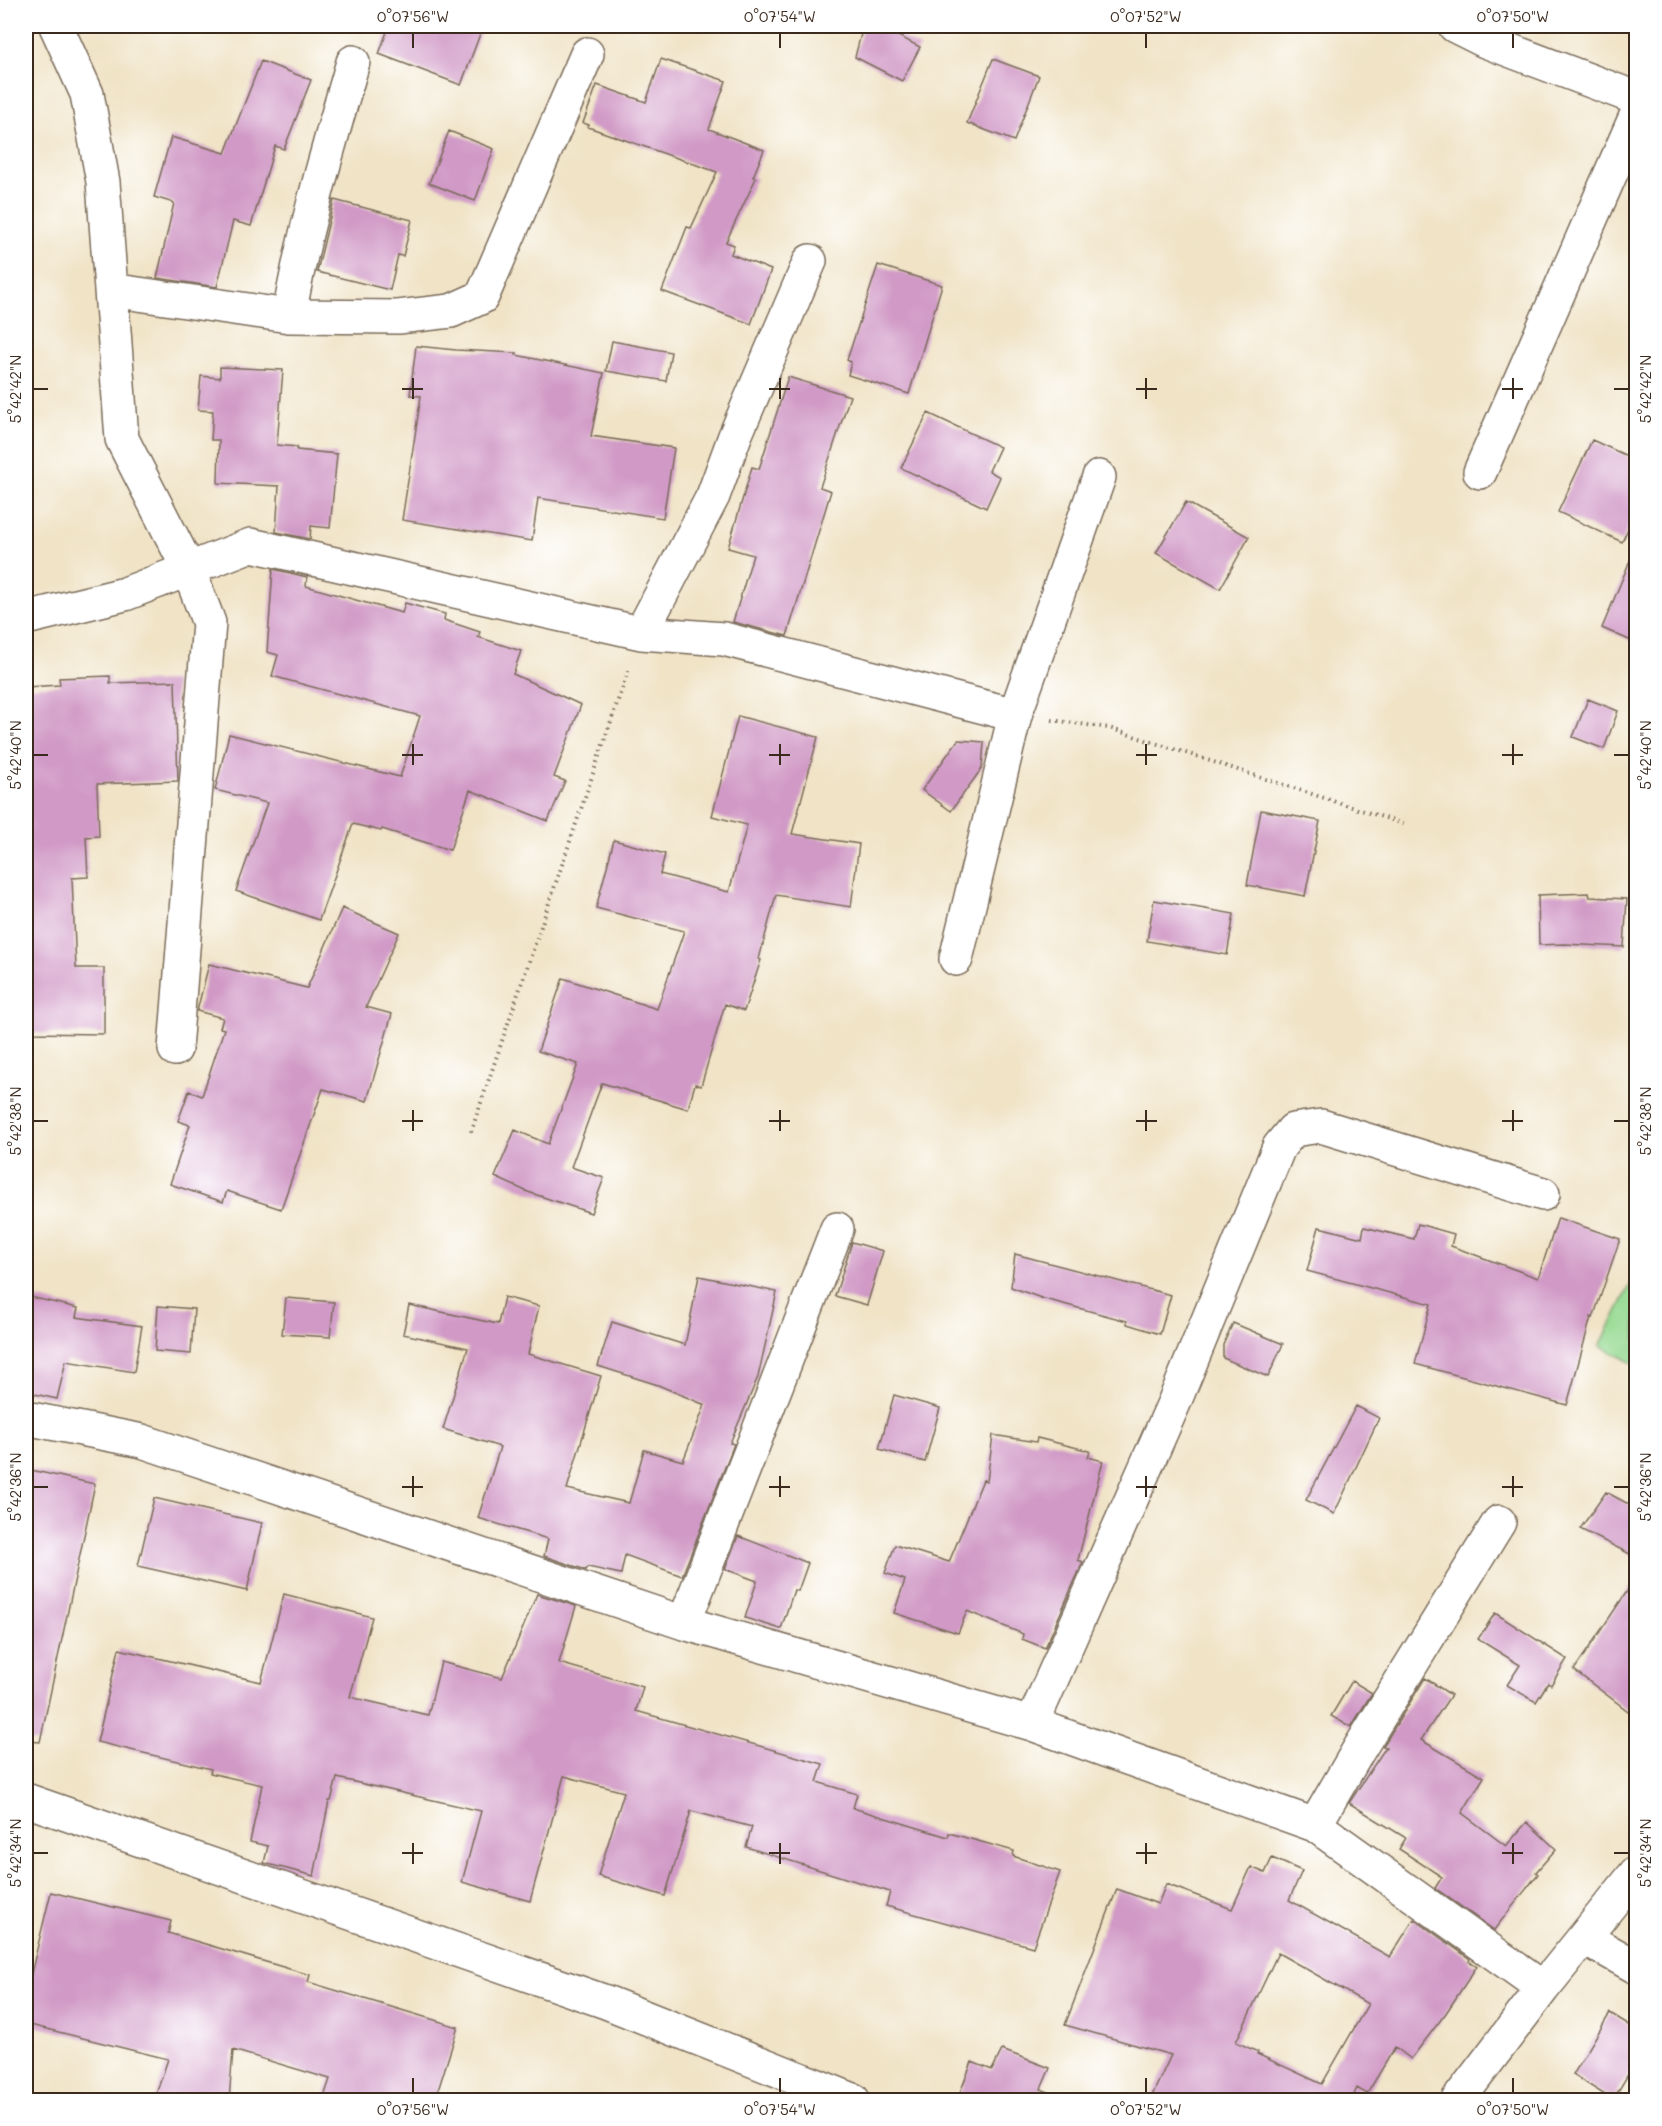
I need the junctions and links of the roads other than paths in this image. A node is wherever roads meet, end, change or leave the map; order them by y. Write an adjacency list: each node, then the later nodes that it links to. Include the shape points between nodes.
1 (56, 26): 8 (street, via 87,94 103,182)
2 (1455, 26): 5 (street)
3 (587, 54): 9 (street, via 482,297 451,311 398,317)
4 (353, 62): 9 (street, via 309,220)
5 (1636, 98)
6 (1636, 116): 10 (street)
7 (810, 261): 14 (street, via 713,496)
8 (111, 290): 9 (street); 12 (street, via 123,439)
9 (290, 316)
10 (1480, 472)
11 (1100, 477): 15 (street)
12 (188, 568): 13 (street, via 125,594); 14 (street, via 251,545); 17 (street, via 209,623)
13 (26, 618)
14 (641, 633): 15 (street, via 724,639)
15 (1015, 715): 16 (street)
16 (956, 959)
17 (175, 1049)
18 (1543, 1194): 23 (street, via 1321,1126 1293,1130 1279,1147 1174,1403)
19 (837, 1229): 22 (street)
20 (26, 1418): 22 (street, via 142,1442)
21 (1499, 1522): 25 (street)
22 (684, 1623): 23 (street)
23 (1032, 1724): 25 (street)
24 (26, 1800): 30 (street, via 606,2002)
25 (1315, 1825): 29 (street)
26 (1636, 1873): 27 (street)
27 (1585, 1938): 28 (street); 29 (street)
28 (1636, 1967)
29 (1543, 1988): 31 (street)
30 (853, 2100)
31 (1458, 2100)

